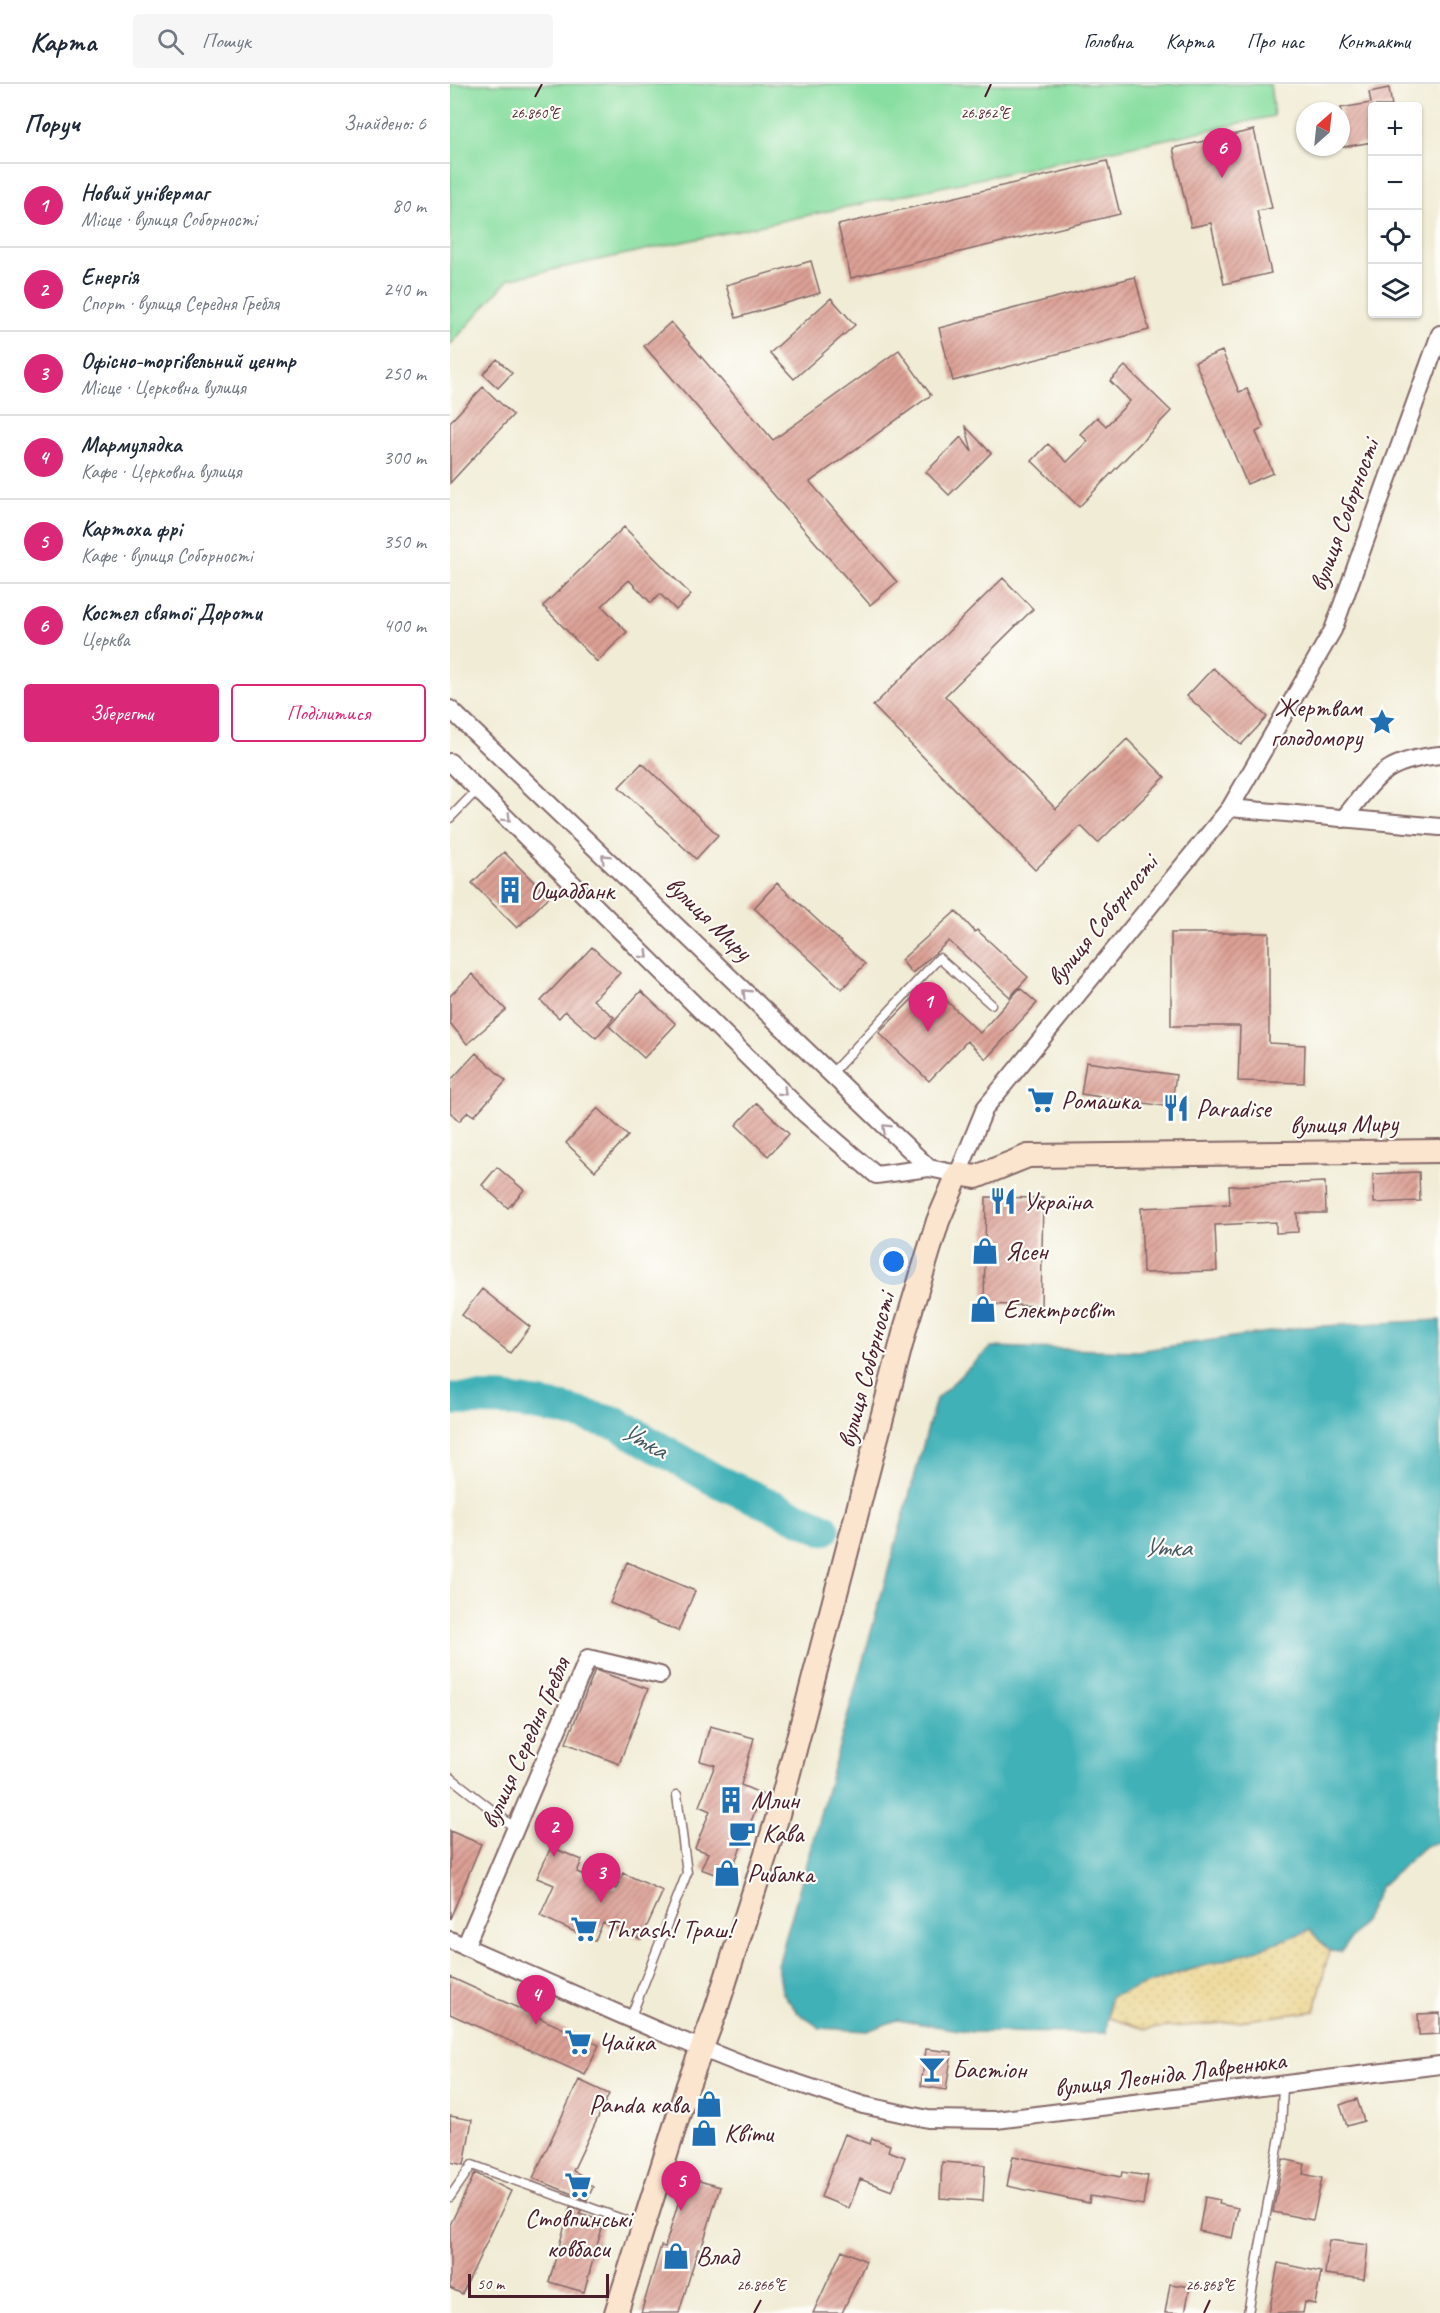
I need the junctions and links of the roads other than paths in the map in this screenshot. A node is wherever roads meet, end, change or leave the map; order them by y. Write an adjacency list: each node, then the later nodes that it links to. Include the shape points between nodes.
1 (1440, 334): 6 (street, вулиця Соборності, via 1333,630)
2 (450, 709): 11 (street, вулиця Миру, one-way to 2)
3 (1440, 755): 8 (street, via 1414,758 1379,774)
4 (450, 762): 5 (street, вулиця Миру)
5 (478, 789): 7 (lane); 13 (street, вулиця Миру, one-way to 13, via 805,1113 876,1175)
6 (1230, 808): 8 (street); 14 (street, вулиця Соборності, via 985,1108)
7 (450, 818)
8 (1343, 819): 9 (street)
9 (1440, 827)
10 (991, 1004): 11 (lane, via 939,958)
11 (831, 1074): 13 (street, вулиця Миру, one-way to 11)
12 (1440, 1151): 14 (main road, вулиця Миру, via 1028,1156 976,1177)
13 (929, 1168): 14 (street, вулиця Миру)
14 (958, 1174): 21 (main road, вулиця Соборності, via 938,1221 906,1326 776,1822)
15 (660, 1675): 18 (street, вулиця Середня Гребля, via 588,1658)
16 (450, 1777): 18 (lane)
17 (676, 1795): 20 (lane, via 687,1873)
18 (515, 1828): 19 (street, вулиця Середня Гребля)
19 (457, 1943): 20 (street, вулиця Леоніда Лавренюка)
20 (630, 2019): 21 (street, вулиця Леоніда Лавренюка)
21 (701, 2049): 23 (street, вулиця Леоніда Лавренюка, via 863,2105 928,2119 996,2120); 25 (main road, вулиця Соборності)
22 (1440, 2065): 23 (street, вулиця Леоніда Лавренюка)
23 (1283, 2086): 27 (lane, via 1281,2132)
24 (450, 2197): 25 (lane, via 472,2165)
25 (643, 2227): 26 (main road, вулиця Соборності)
26 (616, 2313)
27 (1248, 2313)

